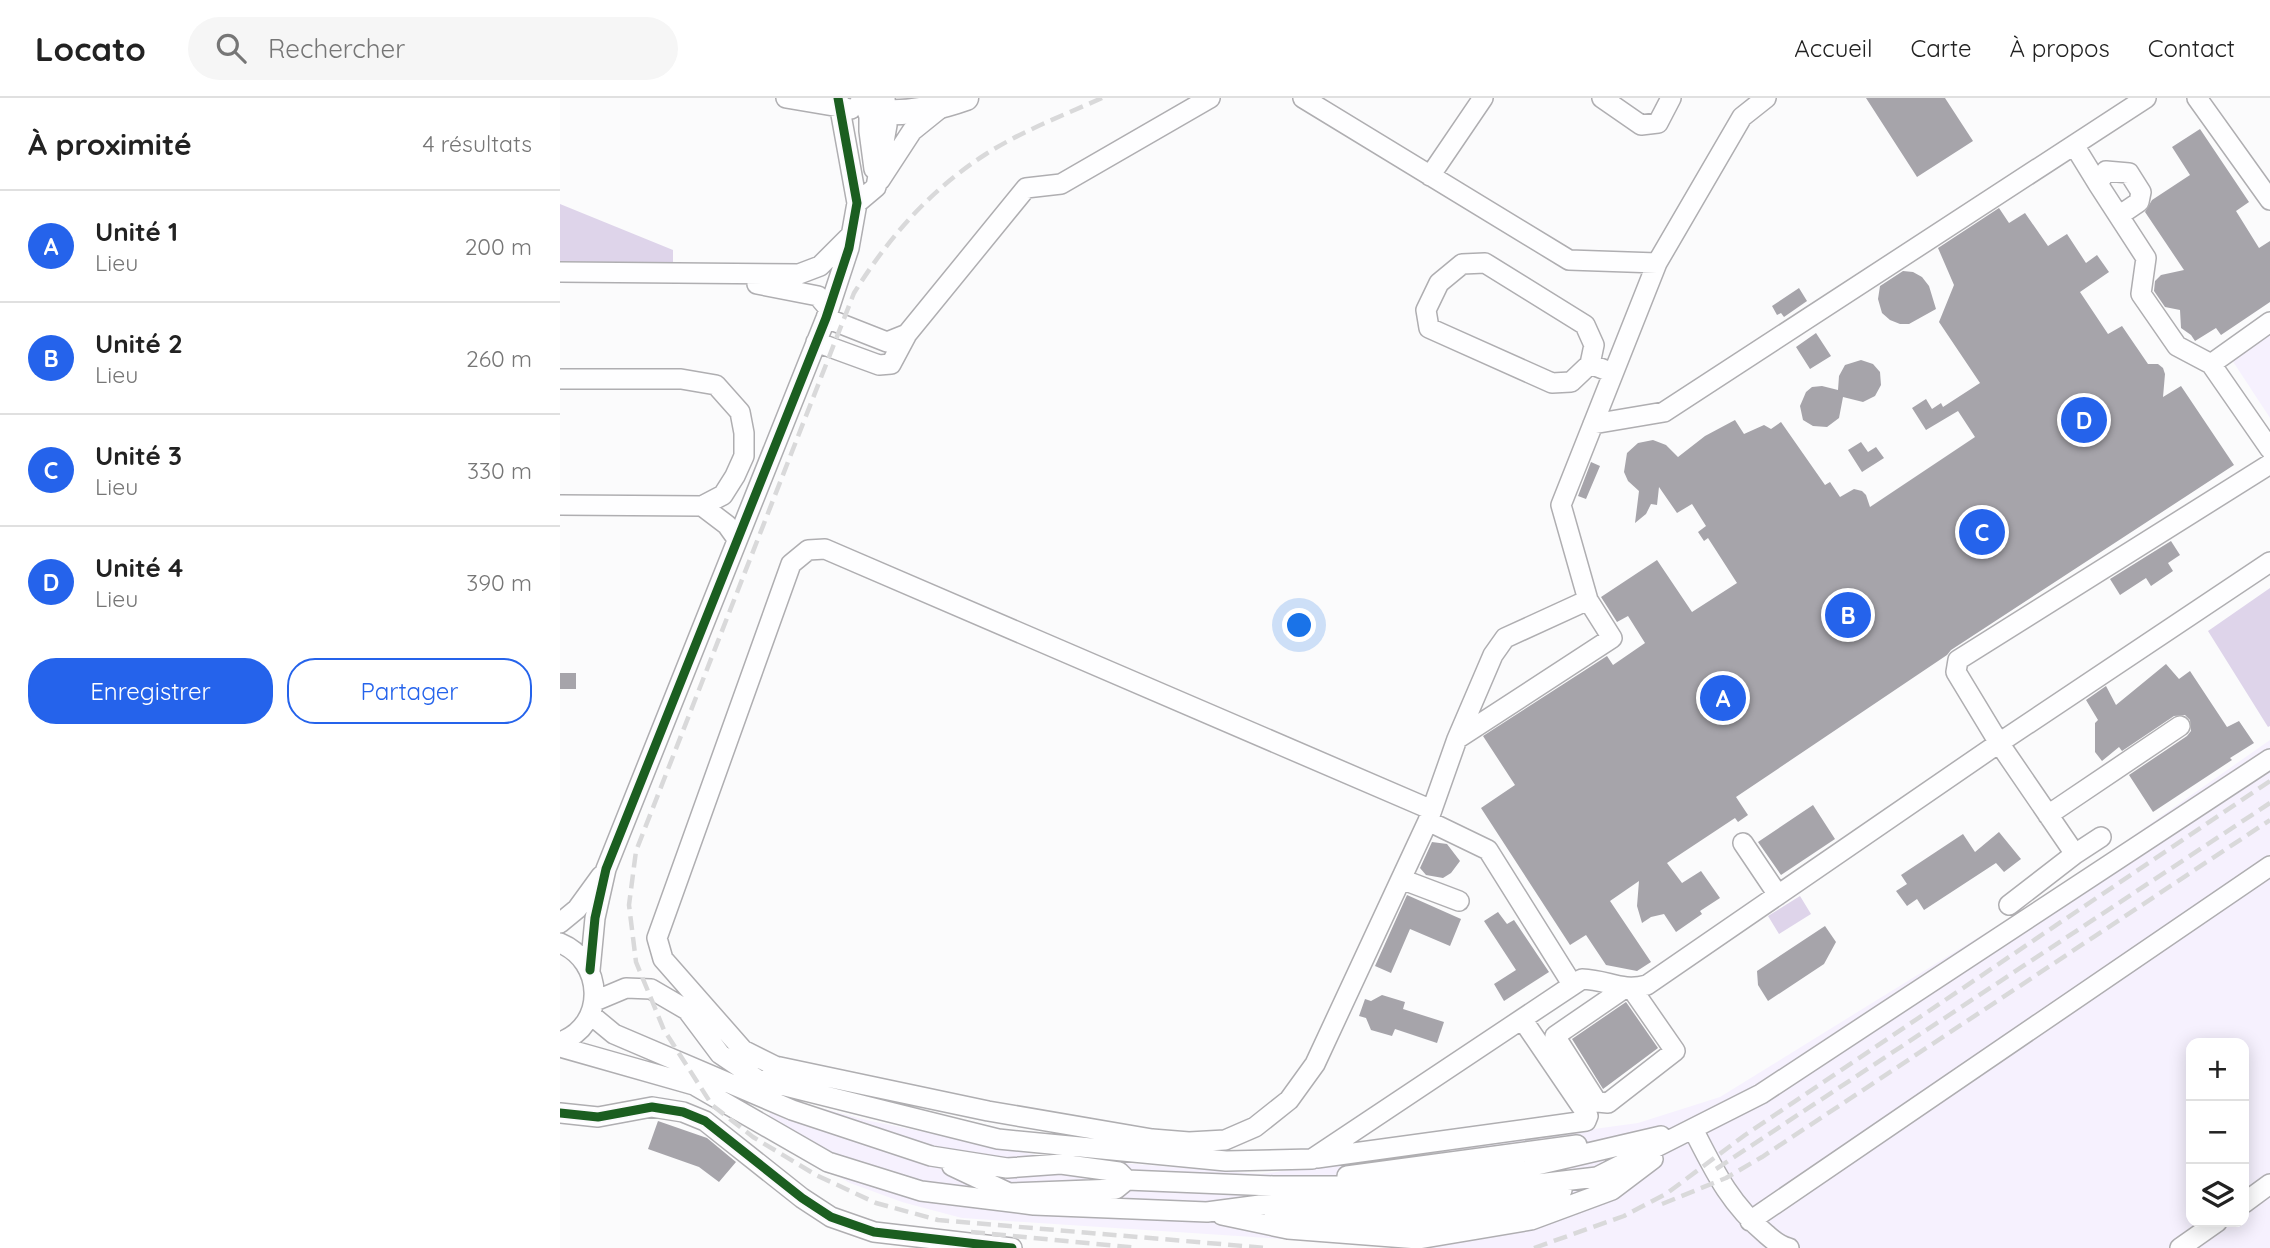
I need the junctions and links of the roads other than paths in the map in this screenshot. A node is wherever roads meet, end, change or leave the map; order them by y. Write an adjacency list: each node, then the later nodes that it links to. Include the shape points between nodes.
1 (786, 98): 9 (street)
2 (1210, 98): 26 (street, via 1062,184 1026,188)
3 (1303, 98): 14 (street)
4 (1483, 98): 14 (street)
5 (1602, 98): 6 (street, via 1641,125 1658,123)
6 (1671, 98)
7 (2146, 98): 13 (street)
8 (2197, 98): 17 (street)
9 (868, 102): 10 (main road); 12 (street); 12 (street); 16 (street)
10 (954, 102): 16 (street, via 912,131)
11 (1755, 102): 21 (street)
12 (846, 136): 18 (street)
13 (2074, 145): 15 (street); 32 (street, via 1664,412)
14 (1430, 176): 21 (street, via 1569,260)
15 (2098, 184): 19 (street); 19 (street, via 2106,171 2129,173 2141,192 2139,202)
16 (876, 187): 18 (street)
17 (2270, 200)
18 (857, 203): 20 (street)
19 (2120, 215): 29 (street, via 2146,258 2141,294 2177,346)
20 (852, 234): 22 (street, via 820,266 799,274); 24 (street)
21 (1657, 263): 30 (street)
22 (560, 272)
23 (560, 280): 24 (street, via 725,280 818,296)
24 (828, 313): 26 (street, via 887,342); 27 (street)
25 (2270, 323): 29 (street)
26 (907, 334): 27 (street, via 891,364 879,365)
27 (816, 342): 37 (street)
28 (1590, 364): 28 (street, via 1594,345 1585,326 1485,263 1462,264 1439,283 1426,310 1429,328 1552,383 1571,382); 30 (street)
29 (2211, 364): 33 (street)
30 (1613, 373): 32 (street)
31 (560, 379): 36 (street, via 681,379 716,385 740,412 744,456 723,495)
32 (1593, 424): 39 (street, via 1561,505)
33 (2270, 449)
34 (2270, 464): 42 (street, via 1958,660 1956,672)
35 (560, 505): 36 (street)
36 (702, 506): 37 (street)
37 (737, 538): 50 (street)
38 (2270, 562): 42 (street)
39 (1588, 600): 41 (street, via 1505,638 1493,655); 41 (street, via 1612,638)
40 (2180, 726): 44 (street)
41 (1457, 739): 45 (street)
42 (2000, 743): 44 (street); 52 (street)
43 (2270, 759): 64 (street, via 1760,1094)
44 (2048, 815): 48 (street)
45 (1430, 816): 51 (street); 51 (street, via 825,549 808,550 791,564 657,938 663,959 743,1050 775,1066 988,1111 1152,1139 1225,1140 1255,1127 1289,1100 1315,1063); 58 (street, via 1488,850)
46 (2101, 837): 48 (street)
47 (1743, 844): 52 (street)
48 (2075, 854): 54 (street)
49 (2270, 866): 71 (street)
50 (606, 869): 55 (street, via 577,909); 57 (street)
51 (1401, 879): 53 (street)
52 (1778, 895): 59 (street, via 1647,985)
53 (1459, 901)
54 (2009, 905)
55 (560, 923)
56 (560, 943): 57 (street, via 582,956)
57 (590, 970): 60 (street, via 595,985)
58 (1572, 984): 59 (street, via 1582,979 1603,980); 61 (street)
59 (1628, 989): 59 (street, via 1555,1036 1597,1102 1608,1103 1675,1051)
60 (593, 1008): 62 (street, via 581,1029); 65 (street, via 614,1034 792,1110); 66 (street, via 626,988 651,989 687,1010 720,1054 757,1079 998,1139 1226,1161)
61 (1522, 1019): 66 (street); 66 (street, via 1588,1116 1587,1121)
62 (560, 1045): 70 (street, via 694,1085 828,1162 921,1191 1034,1205)
63 (560, 1113): 73 (street, via 598,1117 652,1107 683,1112 705,1121 831,1216 874,1232)
64 (1693, 1129): 67 (street, via 1273,1186); 70 (street, via 1597,1177 1414,1203 1290,1201); 70 (street, via 1612,1190 1531,1220 1418,1239 1288,1229); 71 (street, via 1726,1192)
65 (931, 1156): 67 (street, via 1007,1168 1060,1164 1119,1172); 67 (street, via 1009,1193 1116,1189)
66 (1312, 1159)
67 (1127, 1180)
68 (2270, 1184): 69 (street)
69 (2249, 1199)
70 (1207, 1212)
71 (1750, 1221): 74 (street, via 1781,1247)
72 (2210, 1227): 75 (street)
73 (1012, 1248)
74 (1789, 1248)
75 (2180, 1248)

